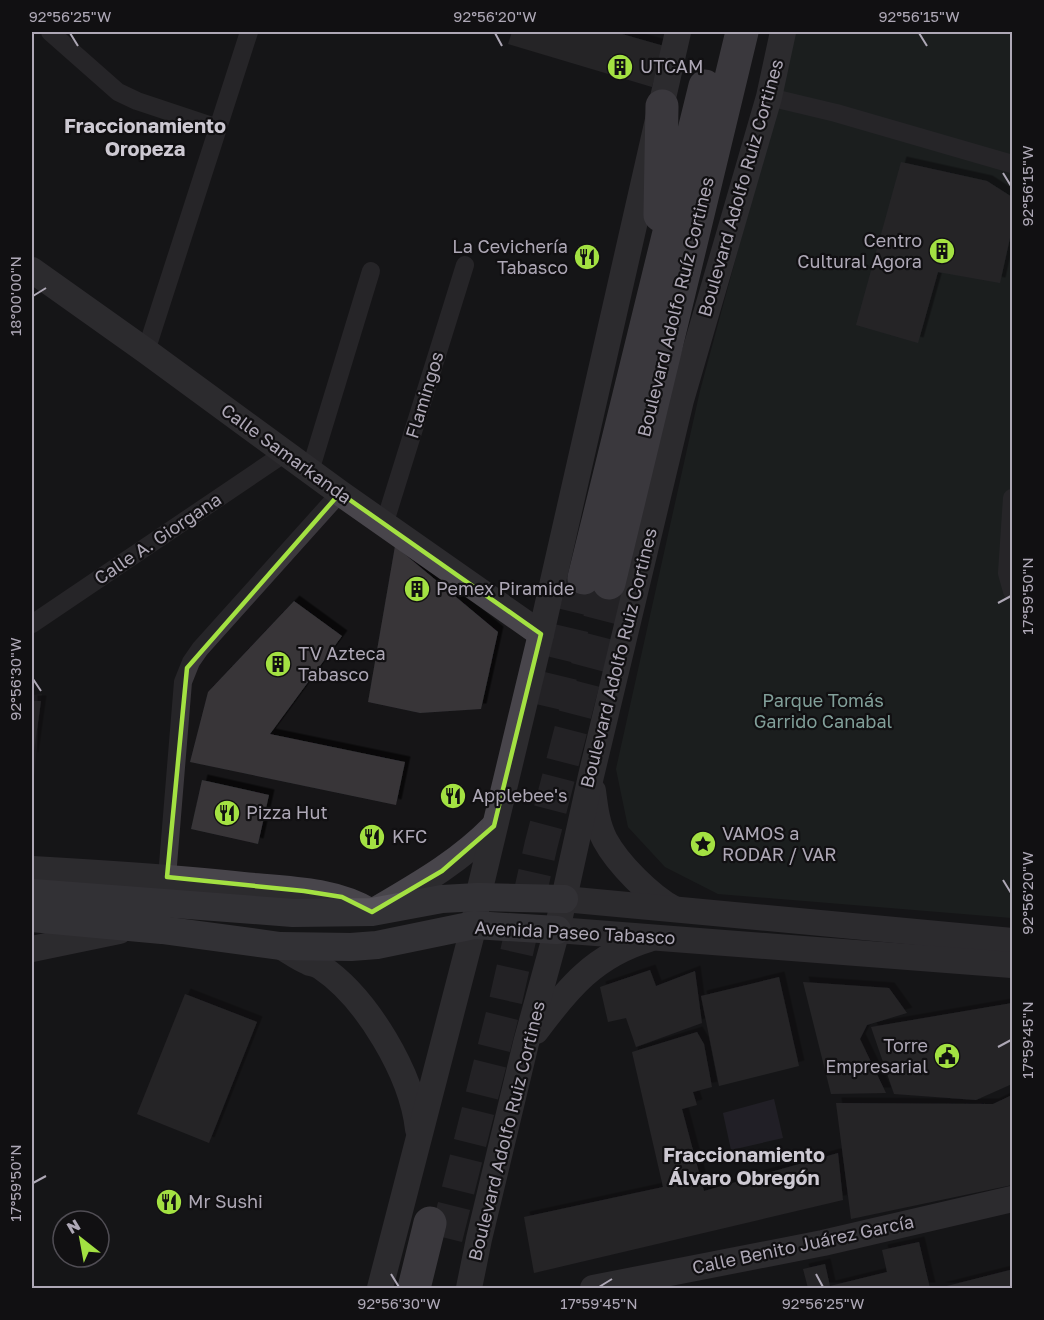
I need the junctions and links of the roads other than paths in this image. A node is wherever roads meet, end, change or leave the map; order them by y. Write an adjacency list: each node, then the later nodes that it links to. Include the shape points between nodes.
1 (50, 32): 9 (street, via 117,92)
2 (249, 32): 9 (street)
3 (719, 32): 14 (highway, Boulevard Adolfo Ruíz Cortines)
4 (742, 32): 14 (highway, Boulevard Adolfo Ruíz Cortines, via 596,581)
5 (783, 32): 7 (main road, Boulevard Adolfo Ruiz Cortines)
6 (674, 33): 8 (main road)
7 (769, 97): 10 (street); 24 (main road, Boulevard Adolfo Ruiz Cortines, via 681,400)
8 (662, 106): 14 (highway); 23 (main road)
9 (218, 128): 15 (street)
10 (1012, 164)
11 (465, 265): 20 (street, Flamingos)
12 (32, 270): 15 (main road, Calle Samarkanda)
13 (371, 271): 17 (street)
14 (660, 271)
15 (146, 351): 16 (main road, Calle Samarkanda)
16 (285, 453): 17 (main road, Calle Samarkanda); 22 (street, Calle A. Giorgana)
17 (310, 471): 18 (main road, Calle Samarkanda)
18 (340, 493): 20 (main road, Calle Samarkanda); 27 (street, via 200,648 187,668)
19 (1012, 498): 21 (street, via 1007,573)
20 (384, 525): 23 (main road, Calle Samarkanda)
21 (1012, 591)
22 (32, 624)
23 (542, 634): 25 (main road)
24 (591, 776): 29 (main road, Boulevard Adolfo Ruiz Cortines); 30 (main road, via 605,841 651,893)
25 (494, 826): 31 (main road); 32 (main road, via 442,871)
26 (32, 869): 27 (main road)
27 (167, 877): 32 (main road, via 342,897)
28 (32, 893): 32 (main road, Avenida Paseo Tabasco, via 293,913)
29 (564, 899): 30 (main road, Avenida Paseo Tabasco); 31 (main road, Avenida Paseo Tabasco); 35 (main road, Boulevard Adolfo Ruiz Cortines)
30 (677, 910): 37 (main road, Avenida Paseo Tabasco)
31 (476, 911): 32 (main road, Avenida Paseo Tabasco, via 442,899); 35 (main road, Avenida Paseo Tabasco); 38 (main road, Avenida Paseo Tabasco, via 377,945); 42 (main road)
32 (372, 912)
33 (32, 918): 34 (main road, Avenida Paseo Tabasco)
34 (139, 928): 38 (main road, Avenida Paseo Tabasco); 39 (main road, Avenida Paseo Tabasco)
35 (557, 930): 36 (main road, Avenida Paseo Tabasco); 41 (main road, Boulevard Adolfo Ruiz Cortines)
36 (655, 937): 40 (main road, Avenida Paseo Tabasco); 41 (main road, via 614,953 583,975)
37 (1012, 940)
38 (280, 946): 42 (main road, via 325,970 365,1010 407,1088)
39 (32, 949)
40 (1012, 965)
41 (526, 1043): 47 (main road, Boulevard Adolfo Ruiz Cortines)
42 (419, 1134): 44 (main road)
43 (1012, 1199): 48 (main road, Calle Benito Juárez García, via 823,1243)
44 (380, 1288)
45 (414, 1288): 46 (highway, via 438,1230)
46 (434, 1288)
47 (469, 1288)
48 (593, 1288)

